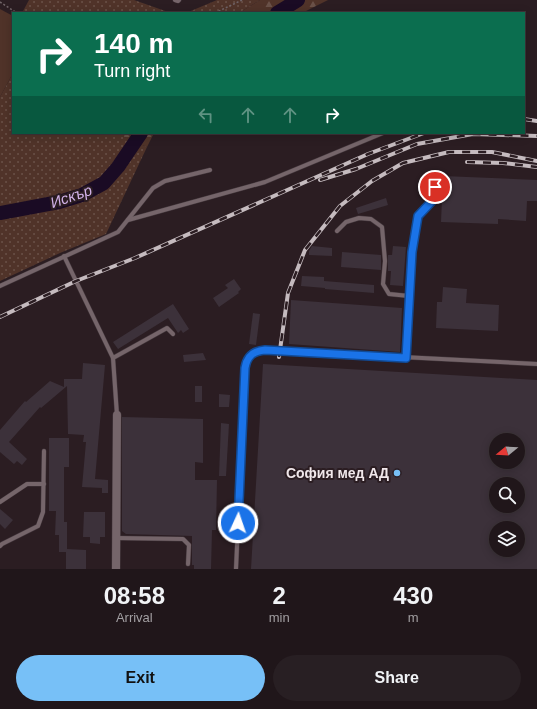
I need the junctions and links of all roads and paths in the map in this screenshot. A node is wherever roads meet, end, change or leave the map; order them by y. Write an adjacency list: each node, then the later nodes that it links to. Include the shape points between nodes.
1 (175, 0): 2 (lane)
2 (179, 0)
3 (242, 0): 6 (path)
4 (0, 2): 5 (path)
5 (15, 12)
6 (217, 12)
7 (381, 134): 10 (lane, via 264,182)
8 (210, 170): 10 (lane, via 165,181 153,188)
9 (436, 176): 14 (lane, via 434,199 418,216)
10 (128, 220): 12 (lane, via 118,232)
11 (337, 231): 14 (lane, via 346,222 359,218 371,219 382,227 385,261 383,284 389,294)
12 (64, 256): 13 (lane); 16 (lane)
13 (0, 286)
14 (409, 296): 17 (lane)
15 (173, 334): 16 (lane, via 167,328)
16 (113, 358): 19 (lane)
17 (406, 358): 18 (lane); 27 (lane, via 265,350 253,353 249,357 245,368)
18 (537, 364)
19 (117, 415): 23 (street)
20 (44, 451): 21 (lane)
21 (44, 484): 22 (lane, via 28,484); 24 (lane, via 44,512 38,526)
22 (0, 502)
23 (116, 538): 25 (lane, via 183,539 189,544); 26 (street)
24 (0, 546)
25 (188, 564)
26 (116, 569)
27 (236, 569)

